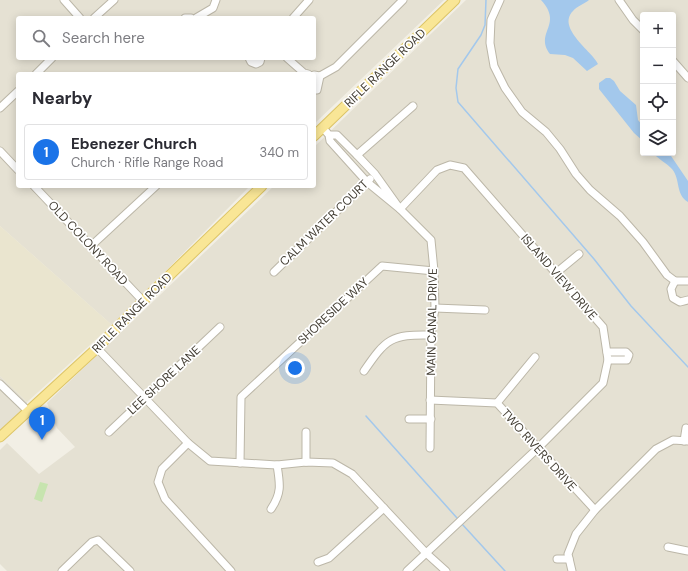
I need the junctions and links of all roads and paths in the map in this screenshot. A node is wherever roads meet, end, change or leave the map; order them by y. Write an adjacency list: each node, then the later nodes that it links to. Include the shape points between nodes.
1 (64, 0): 9 (street)
2 (114, 0): 10 (street)
3 (216, 0): 11 (street, via 213,8)
4 (309, 0): 12 (street)
5 (403, 0): 21 (street, via 336,67)
6 (455, 0): 27 (main road, RIFLE RANGE ROAD)
7 (500, 0): 45 (street, via 492,20 490,43 494,66 504,88 522,112 546,132 590,190 620,216 667,275)
8 (619, 0): 13 (street)
9 (78, 16)
10 (96, 16)
11 (199, 16)
12 (295, 16)
13 (640, 27)
14 (50, 60): 19 (street)
15 (250, 60): 16 (street, via 256,64)
16 (260, 60)
17 (289, 60): 20 (street)
18 (676, 64): 22 (street)
19 (38, 72)
20 (303, 72)
21 (317, 75): 23 (street)
22 (688, 78)
23 (316, 90)
24 (16, 93): 26 (street)
25 (413, 106): 30 (street)
26 (0, 108)
27 (326, 131): 28 (main road, RIFLE RANGE ROAD); 30 (street, MAIN CANAL DRIVE, via 337,135); 33 (street, MAIN CANAL DRIVE, via 330,141)
28 (316, 135)
29 (0, 151): 31 (street)
30 (357, 155): 32 (street, MAIN CANAL DRIVE)
31 (16, 168)
32 (375, 174): 33 (street, CALM WATER COURT); 39 (street, MAIN CANAL DRIVE)
33 (367, 182): 39 (street, MAIN CANAL DRIVE); 43 (street, CALM WATER COURT)
34 (36, 188): 38 (street, OLD COLONY ROAD)
35 (44, 188): 38 (street)
36 (154, 188): 40 (street)
37 (260, 188): 48 (main road, RIFLE RANGE ROAD)
38 (40, 192): 40 (street, OLD COLONY ROAD)
39 (400, 209): 42 (street, MAIN CANAL DRIVE, via 431,240); 44 (street, ISLAND VIEW DRIVE, via 437,170 450,165 464,168)
40 (91, 246): 48 (street, OLD COLONY ROAD)
41 (579, 254): 44 (street)
42 (434, 271): 49 (street, MAIN CANAL DRIVE); 74 (street, SHORESIDE WAY, via 382,266 241,397)
43 (274, 272)
44 (556, 273): 54 (street, ISLAND VIEW DRIVE, via 602,327)
45 (675, 280): 46 (street); 47 (street, via 671,289 673,298 680,302)
46 (688, 281)
47 (688, 300)
48 (143, 301): 53 (main road, RIFLE RANGE ROAD)
49 (435, 308): 50 (street); 52 (street, MAIN CANAL DRIVE)
50 (485, 310)
51 (220, 327): 59 (street, LEE SHORE LANE)
52 (431, 335): 57 (street, via 407,334 390,340); 60 (street, MAIN CANAL DRIVE)
53 (97, 348): 59 (street); 62 (main road, RIFLE RANGE ROAD)
54 (607, 352): 56 (street, ISLAND VIEW DRIVE); 56 (street, via 626,352 629,355 627,360)
55 (535, 357): 61 (street)
56 (608, 360): 72 (street, ISLAND VIEW DRIVE, via 603,383)
57 (364, 371)
58 (0, 384): 62 (street)
59 (146, 397): 66 (street, LEE SHORE LANE); 70 (street)
60 (430, 400): 61 (street, TWO RIVERS DRIVE); 64 (street, MAIN CANAL DRIVE)
61 (497, 403): 72 (street, TWO RIVERS DRIVE)
62 (28, 411): 68 (main road, RIFLE RANGE ROAD)
63 (409, 419): 64 (street)
64 (431, 419): 71 (street, MAIN CANAL DRIVE)
65 (686, 428): 69 (street)
66 (109, 432)
67 (306, 432): 73 (street)
68 (0, 437)
69 (686, 441): 78 (street, via 673,440 656,449)
70 (188, 443): 74 (street, via 210,461); 87 (street, via 162,469 158,482 165,499)
71 (430, 448)
72 (538, 448): 78 (street, TWO RIVERS DRIVE); 81 (street, ISLAND VIEW DRIVE)
73 (306, 462): 75 (street); 76 (street, via 333,463 352,474)
74 (240, 463): 75 (street)
75 (277, 465): 77 (street, via 280,484 278,499)
76 (384, 508): 81 (street); 84 (street, via 328,558)
77 (271, 509)
78 (595, 510): 83 (street, via 576,534 568,554)
79 (668, 547): 80 (street)
80 (688, 551)
81 (426, 553): 88 (street, ISLAND VIEW DRIVE); 89 (street)
82 (557, 559): 83 (street)
83 (569, 559): 90 (street)
84 (318, 562)
85 (62, 571): 86 (street, via 92,542 98,540)
86 (130, 571)
87 (231, 571)
88 (407, 571)
89 (446, 571)
90 (572, 571)

